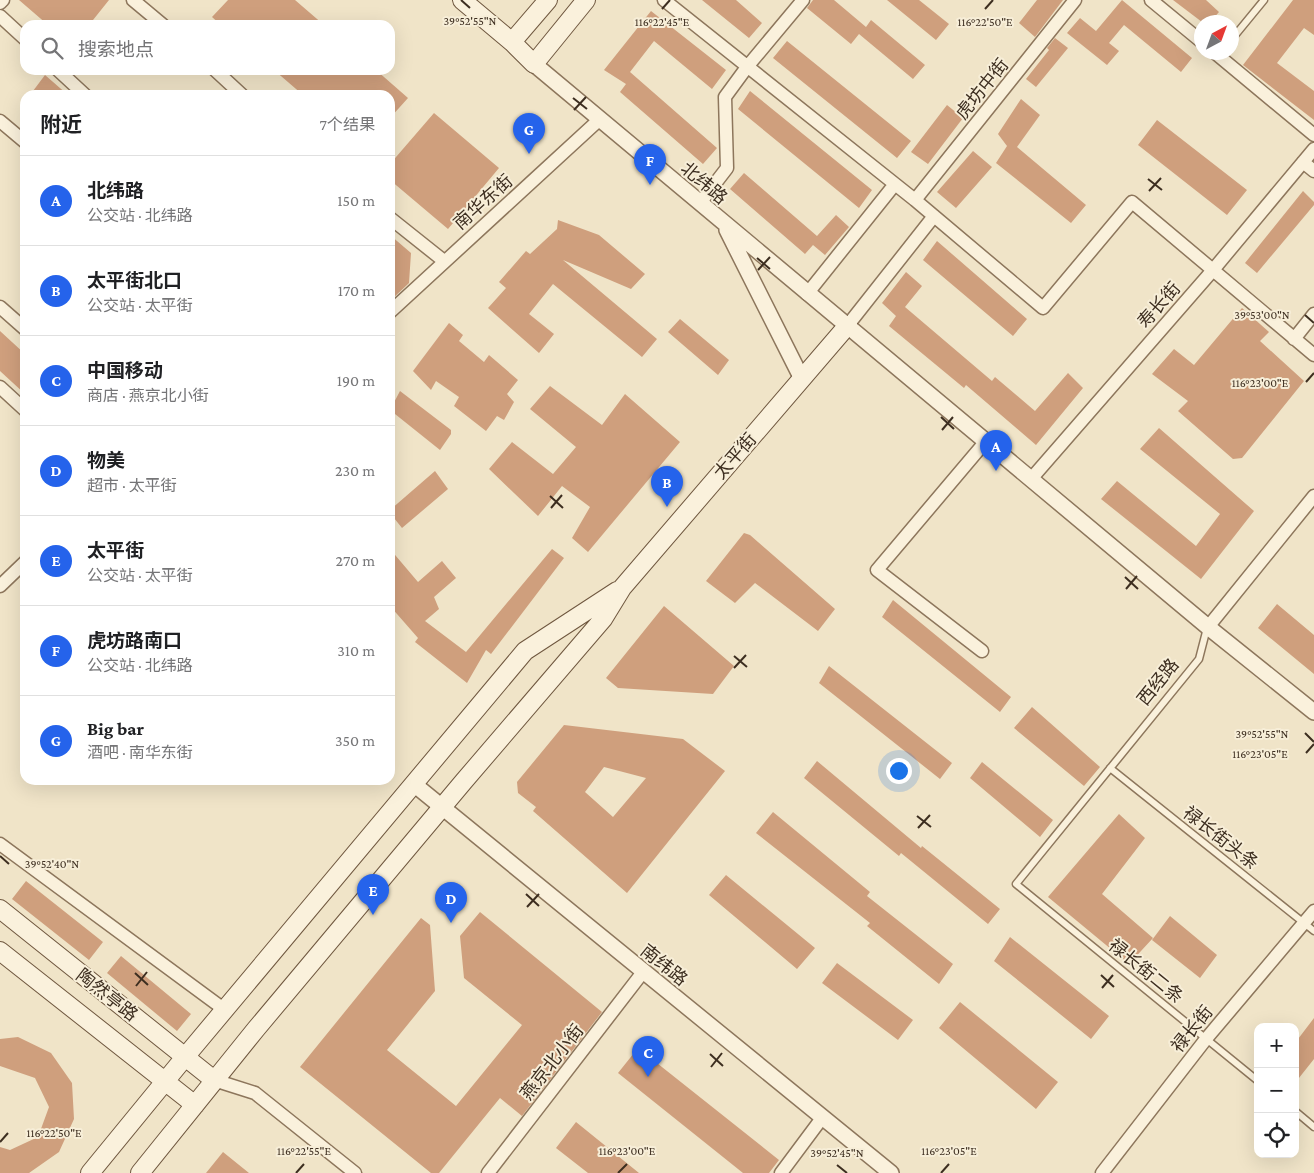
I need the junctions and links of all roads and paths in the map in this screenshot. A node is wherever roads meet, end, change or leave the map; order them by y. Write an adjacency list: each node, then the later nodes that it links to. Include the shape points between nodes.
1 (3, 0): 12 (street)
2 (133, 0): 14 (street)
3 (462, 0): 18 (main road)
4 (474, 0): 18 (main road, via 511,31)
5 (548, 0): 18 (main road)
6 (586, 0): 20 (main road)
7 (664, 0): 21 (street)
8 (803, 0): 21 (street)
9 (1075, 0): 34 (street, 虎坊中街)
10 (1150, 0): 17 (street)
11 (1264, 0): 15 (lane)
12 (0, 3)
13 (0, 16): 16 (street)
14 (157, 20)
15 (1239, 30)
16 (20, 34)
17 (1194, 36)
18 (512, 42): 20 (main road)
19 (1224, 60): 28 (street)
20 (534, 64): 26 (street, 北纬路)
21 (747, 67): 33 (street); 35 (street, via 725,97 727,168)
22 (63, 75): 24 (street)
23 (220, 75): 25 (street)
24 (80, 90)
25 (237, 90)
26 (600, 119): 35 (street, 北纬路); 39 (street, 南华东街)
27 (0, 121): 29 (street)
28 (1314, 134)
29 (20, 138)
30 (1314, 149): 31 (street, 寿长街)
31 (1304, 162): 32 (street); 40 (street, 寿长街)
32 (1314, 171)
33 (895, 184): 34 (street); 41 (street)
34 (915, 200): 36 (street)
35 (700, 204): 38 (street, 北纬路)
36 (934, 216): 40 (street, via 1043,308 1132,202); 46 (street)
37 (395, 222): 39 (street)
38 (724, 224): 41 (street, 北纬路); 49 (street)
39 (444, 261): 43 (street, 南华东街)
40 (1213, 270): 47 (street); 53 (street, 寿长街)
41 (807, 294): 46 (street, 北纬路)
42 (0, 307): 45 (street)
43 (395, 307)
44 (1314, 314): 47 (street)
45 (20, 325)
46 (848, 325): 49 (main road, 太平街); 52 (street, 北纬路)
47 (1294, 339): 48 (street)
48 (1314, 355)
49 (802, 379): 57 (main road, 太平街)
50 (0, 387): 51 (street)
51 (20, 405)
52 (986, 442): 53 (street, 北纬路); 59 (street, via 877,570)
53 (1031, 479): 58 (street, 北纬路)
54 (1314, 496): 58 (street, 西经路)
55 (20, 567): 56 (street)
56 (0, 586)
57 (622, 588): 62 (main road, 太平街, via 525,651); 63 (main road, 太平街, via 603,618)
58 (1208, 627): 60 (street, 北纬路); 61 (lane, 西经路, via 1199,659)
59 (982, 652)
60 (1314, 712)
61 (1110, 768): 65 (lane, 西经路); 68 (lane, 禄长街头条)
62 (415, 785): 63 (street, 南纬路); 71 (main road, 太平街)
63 (442, 807): 70 (street, 南纬路); 75 (main road, 太平街)
64 (0, 844): 71 (street)
65 (1016, 884): 72 (lane, 禄长街二条)
66 (0, 909): 73 (main road, 陶然亭路)
67 (1314, 911): 68 (street, 禄长街)
68 (1309, 927): 72 (street, 禄长街)
69 (0, 952): 76 (main road, 陶然亭路)
70 (643, 972): 79 (street, 南纬路); 84 (street, 燕京北小街)
71 (225, 1010): 73 (main road, 太平街)
72 (1206, 1039): 74 (lane, 禄长街二条); 87 (street, 禄长街)
73 (186, 1057): 75 (main road, 陶然亭路); 76 (main road, 太平街)
74 (1254, 1078)
75 (214, 1080): 77 (main road, 太平街); 83 (street, via 255,1093)
76 (166, 1081): 77 (main road, 陶然亭路); 81 (main road, 太平街)
77 (195, 1104): 82 (main road, 太平街)
78 (1296, 1113): 80 (lane)
79 (822, 1118): 85 (street); 86 (street, 南纬路)
80 (1314, 1127)
81 (90, 1173)
82 (140, 1173)
83 (355, 1173)
84 (488, 1173)
85 (781, 1173)
86 (891, 1173)
87 (1102, 1173)

